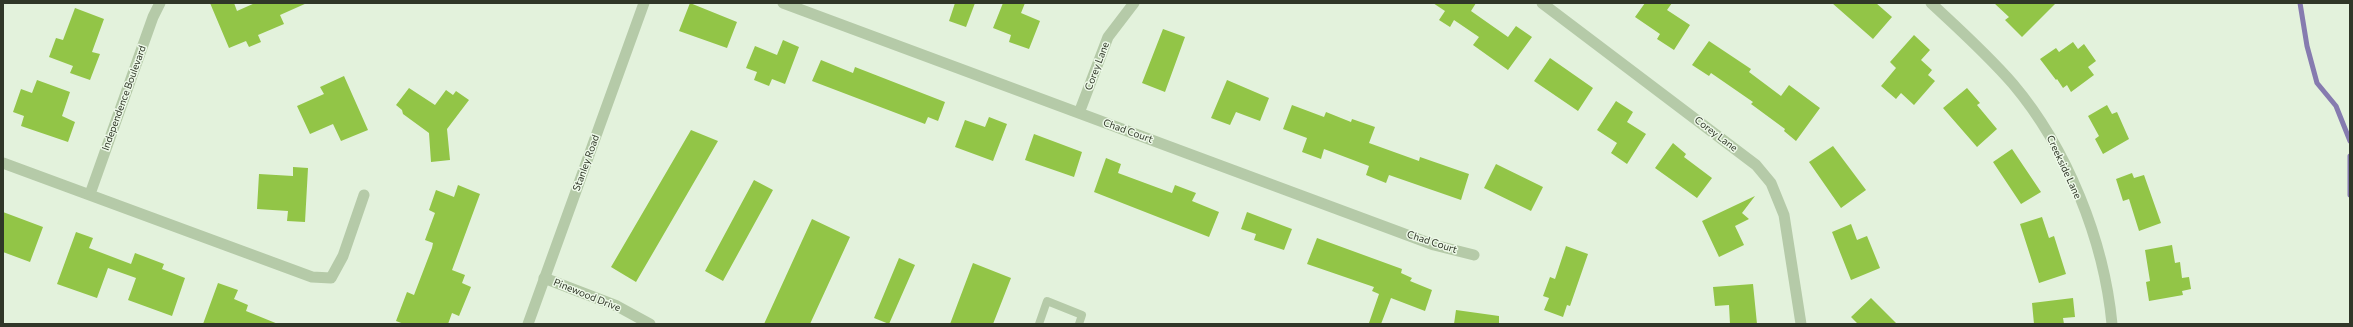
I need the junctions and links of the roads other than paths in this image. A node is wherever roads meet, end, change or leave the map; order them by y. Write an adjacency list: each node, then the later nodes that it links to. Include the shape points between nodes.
1 (160, 3): 9 (street, Independence Boulevard)
2 (644, 3): 12 (street, Stanley Road)
3 (783, 3): 7 (street, Chad Court)
4 (1134, 3): 7 (street, Corey Lane, via 1108,37)
5 (1542, 3): 17 (street, Corey Lane, via 1756,165 1771,183 1784,215)
6 (1931, 3): 18 (street, Creekside Lane, via 1991,59 2014,85 2048,132 2071,179 2096,244 2105,278)
7 (1079, 113): 11 (street, Chad Court, via 1434,245)
8 (3, 163): 9 (street)
9 (90, 194): 10 (street, via 312,277 331,278 343,256)
10 (364, 195)
11 (1474, 255)
12 (544, 278): 13 (street, Stanley Road); 14 (street, Pinewood Drive, via 617,306)
13 (528, 324)
14 (650, 324)
15 (1039, 324): 16 (lane, via 1048,301 1082,314)
16 (1079, 324)
17 (1801, 324)
18 (2112, 324)

